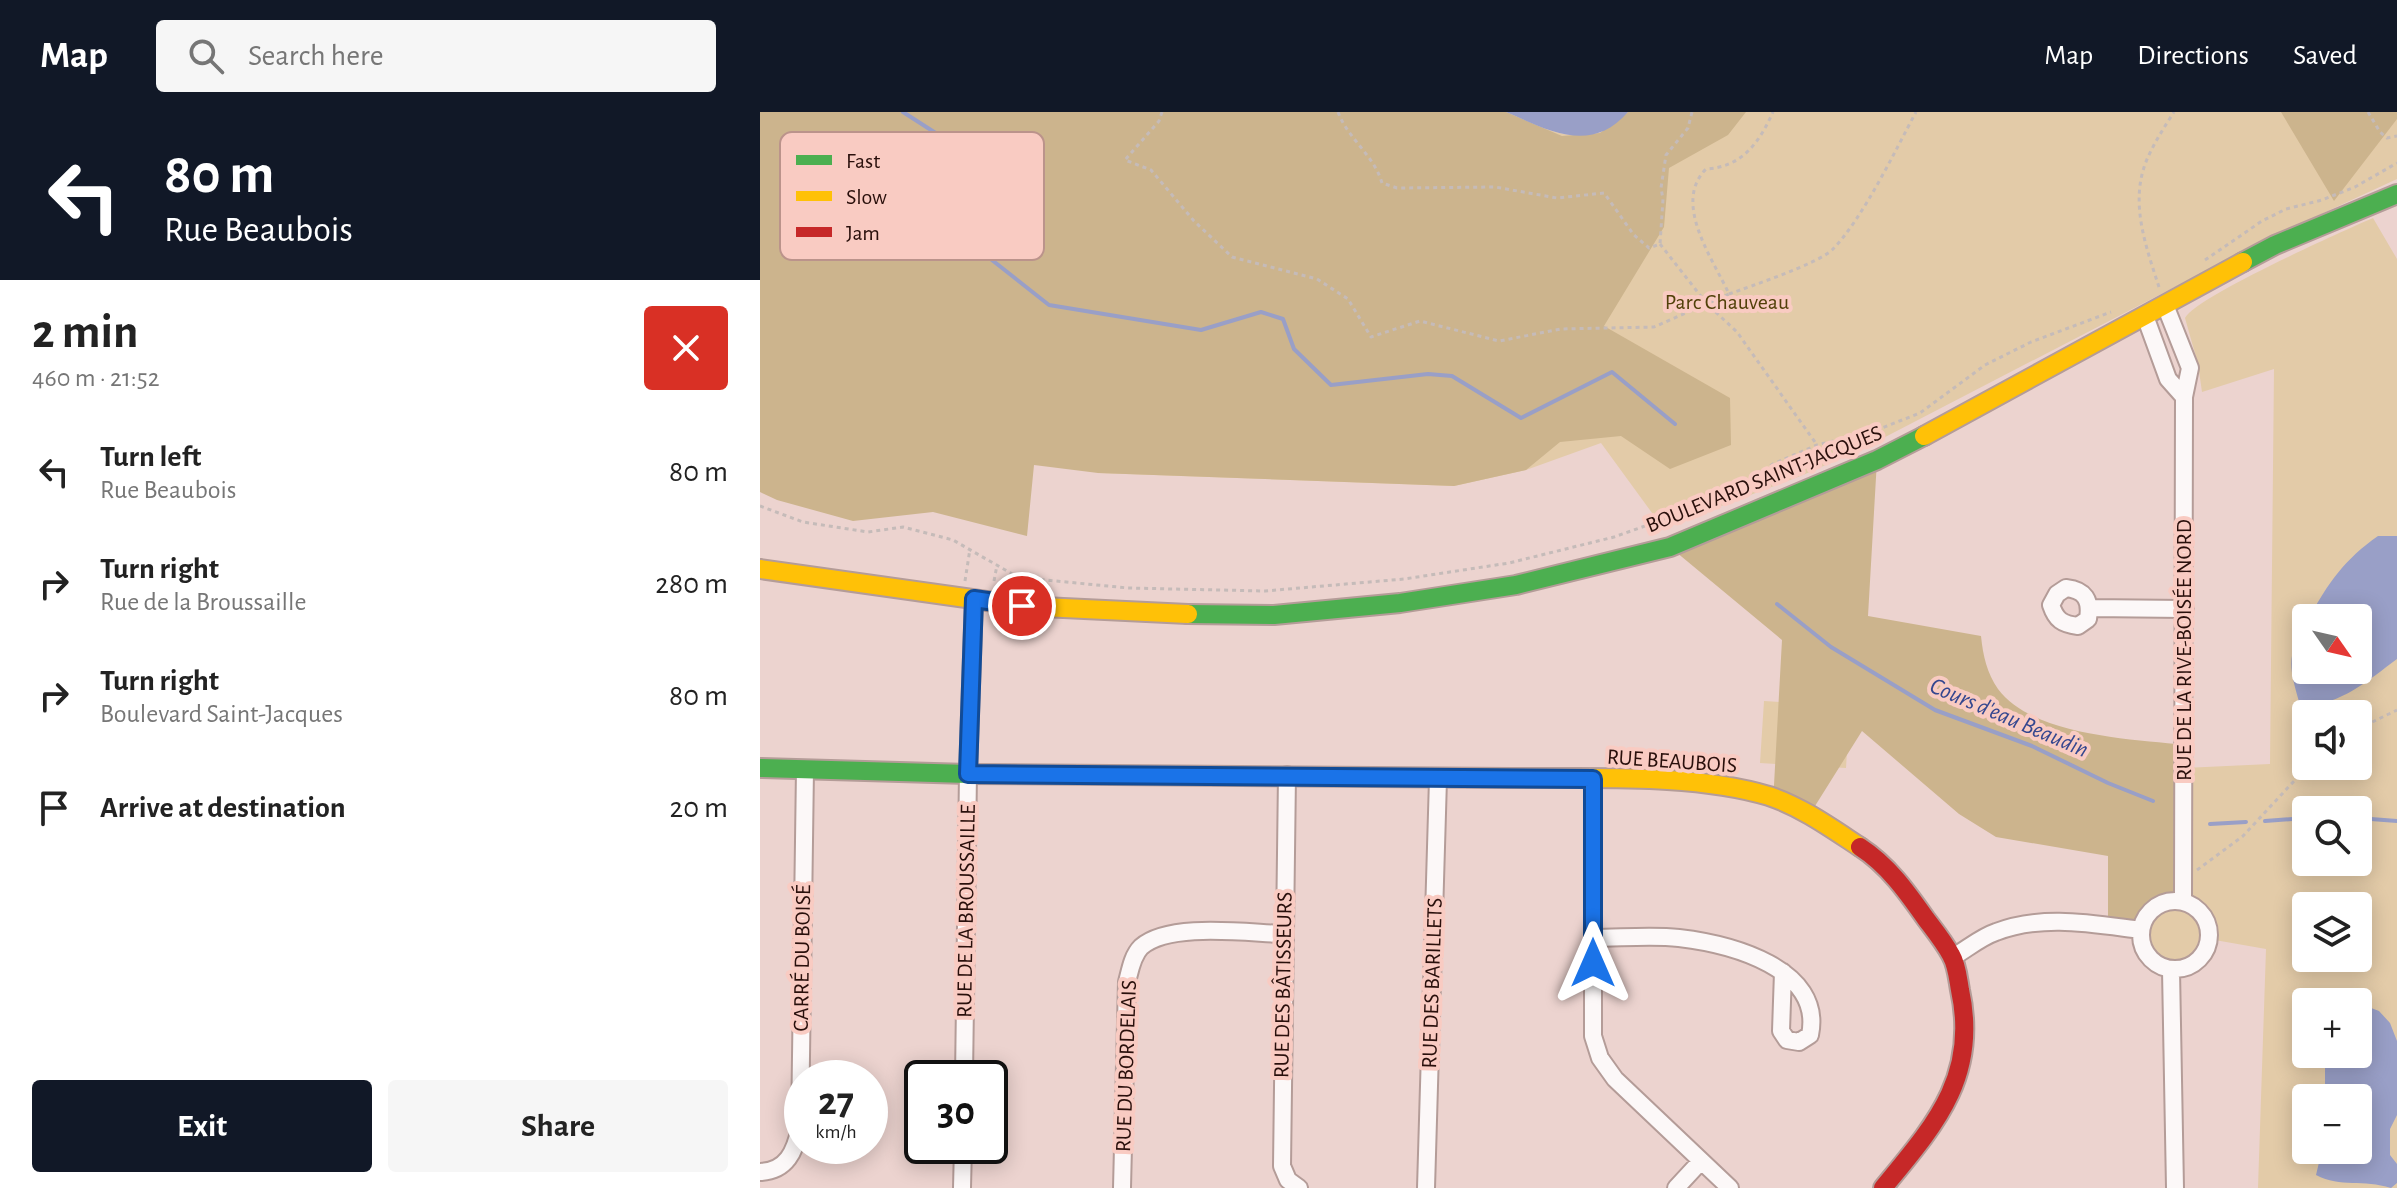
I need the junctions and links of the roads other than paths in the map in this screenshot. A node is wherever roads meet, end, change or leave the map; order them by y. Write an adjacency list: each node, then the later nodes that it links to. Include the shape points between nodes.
1 (2397, 194): 2 (street, BOULEVARD SAINT-JACQUES, via 2275,245)
2 (2165, 305): 3 (street, BOULEVARD SAINT-JACQUES); 4 (street, RUE DE LA RIVE-BOISÉE NORD, via 2190,368)
3 (2145, 316): 4 (street, via 2168,379); 6 (street, BOULEVARD SAINT-JACQUES, via 1963,416 1803,492 1670,547 1516,585 1274,615 1066,609)
4 (2184, 397): 8 (street, RUE DE LA RIVE-BOISÉE NORD)
5 (760, 569): 6 (street, BOULEVARD SAINT-JACQUES)
6 (974, 599): 11 (street, RUE DE LA BROUSSAILLE)
7 (2090, 608): 8 (street)
8 (2185, 609): 15 (street, RUE DE LA RIVE-BOISÉE NORD)
9 (760, 768): 10 (street, RUE BEAUBOIS)
10 (805, 769): 11 (street, RUE BEAUBOIS); 25 (street, CARRÉ DU BOISÉ, via 800,1128 788,1161)
11 (968, 774): 12 (street, RUE BEAUBOIS); 22 (street, RUE DE LA BROUSSAILLE)
12 (1287, 775): 13 (street, RUE BEAUBOIS); 17 (street, RUE DES BÂTISSEURS)
13 (1438, 779): 14 (street, RUE BEAUBOIS); 29 (street, RUE DES BARILLETS)
14 (1593, 779): 18 (street); 19 (street, RUE BEAUBOIS, via 1719,784 1810,814 1877,858)
15 (2183, 902): 16 (street, via 2152,909); 20 (street, via 2205,920 2209,938 2200,959)
16 (2141, 930): 19 (street, via 2041,921 1995,932); 20 (street, via 2143,949 2156,964)
17 (1283, 934): 27 (street, RUE DU BORDELAIS, via 1184,932 1140,948 1127,982); 28 (street, RUE DES BÂTISSEURS, via 1282,1166)
18 (1593, 938): 21 (street, via 1678,938 1744,952); 23 (street, via 1593,1036 1600,1058)
19 (1953, 957): 32 (street, RUE BEAUBOIS, via 1963,1003 1964,1046 1955,1086 1933,1127)
20 (2171, 970): 33 (street)
21 (1783, 972)
22 (964, 1060)
23 (1701, 1161): 30 (street); 31 (street)
24 (963, 1164): 26 (street)
25 (760, 1172)
26 (962, 1188)
27 (1122, 1188)
28 (1299, 1188)
29 (1426, 1188)
30 (1676, 1188)
31 (1730, 1188)
32 (1883, 1188)
33 (2175, 1188)

